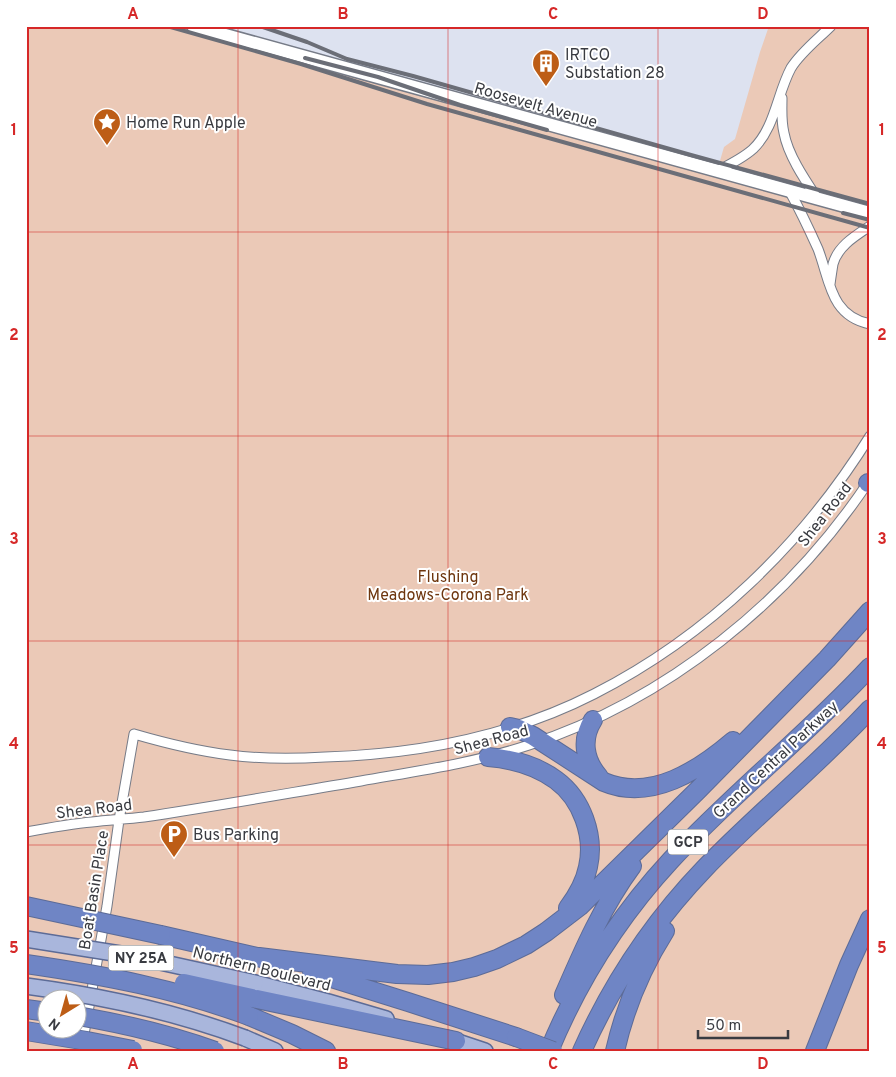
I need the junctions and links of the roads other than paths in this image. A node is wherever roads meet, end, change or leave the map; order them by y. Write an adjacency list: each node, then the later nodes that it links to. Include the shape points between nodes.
1 (193, 26): 4 (main road, Roosevelt Avenue)
2 (831, 26): 3 (street, via 795,62)
3 (782, 92): 4 (street, via 759,143); 6 (street, via 782,126 787,144)
4 (717, 171): 5 (main road, Roosevelt Avenue)
5 (789, 190): 6 (main road, Roosevelt Avenue); 9 (street, via 816,245)
6 (818, 198): 7 (main road, Roosevelt Avenue)
7 (870, 213)
8 (870, 226): 9 (street, via 841,249 834,262)
9 (830, 286): 10 (street, via 837,302 848,314)
10 (870, 324)
11 (870, 436): 18 (street, Shea Road, via 830,494 789,544 742,592 707,621 616,682 574,704)
12 (869, 482): 17 (street, Shea Road, via 811,556 748,618 660,683)
13 (869, 612): 15 (highway)
14 (870, 667): 47 (highway, Grand Central Parkway / GCP, via 701,829 656,877 592,966 567,1012)
15 (804, 681): 22 (highway, via 728,746 693,771 650,787 631,789); 23 (highway)
16 (870, 709): 26 (highway, Grand Central Parkway / GCP)
17 (593, 720): 20 (street, Shea Road); 22 (highway, via 586,735 586,750 594,771)
18 (510, 727): 19 (street, Shea Road, via 428,747 365,755 298,758 223,754); 20 (highway)
19 (134, 734): 24 (street, Boat Basin Place)
20 (542, 741): 21 (street, Shea Road); 22 (highway)
21 (488, 757): 24 (street, Shea Road, via 439,768); 30 (highway, via 521,763 552,777 570,794 585,822 589,866 566,912)
22 (610, 784)
23 (698, 790): 30 (highway, via 580,906); 46 (highway, via 637,860 611,898 583,952)
24 (119, 820): 25 (street, Shea Road); 41 (street, Boat Basin Place)
25 (26, 832)
26 (720, 853): 48 (highway, Grand Central Parkway / GCP, via 648,936); 49 (highway, via 647,961 629,1000)
27 (26, 906): 31 (highway, bridge)
28 (26, 915): 31 (highway, bridge)
29 (870, 919): 50 (highway)
30 (546, 932): 33 (highway, via 497,960 467,970 434,975 396,974)
31 (161, 935): 33 (highway)
32 (26, 939): 36 (main road, Northern Boulevard / NY 25A, bridge, via 133,956)
33 (259, 957): 47 (highway, bridge, via 366,988)
34 (26, 963): 36 (highway, bridge, via 85,967); 44 (highway, bridge, via 190,995 249,1016)
35 (26, 986): 43 (main road, bridge, via 82,994 188,1018)
36 (253, 990): 39 (highway)
37 (88, 1018): 42 (highway, bridge, via 148,1030)
38 (26, 1031): 40 (highway, bridge)
39 (456, 1041): 45 (main road)
40 (135, 1050)
41 (81, 1051)
42 (216, 1051)
43 (276, 1051)
44 (326, 1051)
45 (485, 1051)
46 (541, 1051)
47 (551, 1051)
48 (582, 1051)
49 (615, 1051)
50 (815, 1051)

